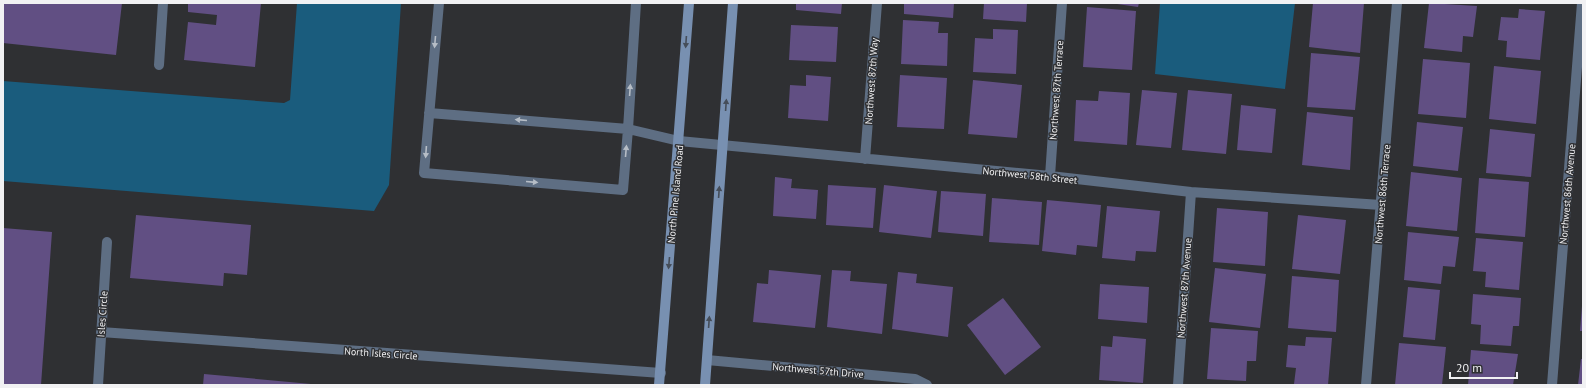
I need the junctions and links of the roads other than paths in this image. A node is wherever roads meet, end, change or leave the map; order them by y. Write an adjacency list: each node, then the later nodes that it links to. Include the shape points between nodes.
1 (163, 3): 10 (street)
2 (438, 3): 11 (street, one-way to 11)
3 (636, 3): 12 (street, one-way to 3)
4 (689, 3): 13 (main road, North Pine Island Road, one-way to 13)
5 (733, 3): 14 (main road, one-way to 5)
6 (876, 3): 15 (street, Northwest 87th Way)
7 (1062, 3): 16 (street, Northwest 87th Terrace)
8 (1397, 3): 18 (street, Northwest 86th Terrace)
9 (1582, 3): 29 (street, Northwest 86th Avenue)
10 (159, 65)
11 (429, 113): 12 (street, Northwest 58th Street, one-way to 11); 12 (street, one-way to 12, via 424,174 623,190)
12 (628, 129): 13 (street, Northwest 58th Street)
13 (679, 141): 14 (street, Northwest 58th Street); 22 (main road, North Pine Island Road, one-way to 22)
14 (723, 144): 15 (street, Northwest 58th Street); 21 (main road, one-way to 14)
15 (865, 159): 16 (street, Northwest 58th Street)
16 (1050, 176): 17 (street, Northwest 58th Street)
17 (1191, 192): 18 (street, Northwest 58th Street); 27 (street, Northwest 87th Avenue)
18 (1381, 205): 28 (street, Northwest 86th Terrace)
19 (107, 242): 20 (street, Isles Circle)
20 (101, 332): 22 (street, North Isles Circle); 23 (street, Isles Circle)
21 (706, 360): 25 (main road); 26 (street, Northwest 57th Drive, via 915,379)
22 (661, 373): 24 (main road, North Pine Island Road)
23 (98, 385)
24 (659, 385)
25 (705, 385)
26 (927, 385)
27 (1178, 385)
28 (1366, 385)
29 (1552, 385)

